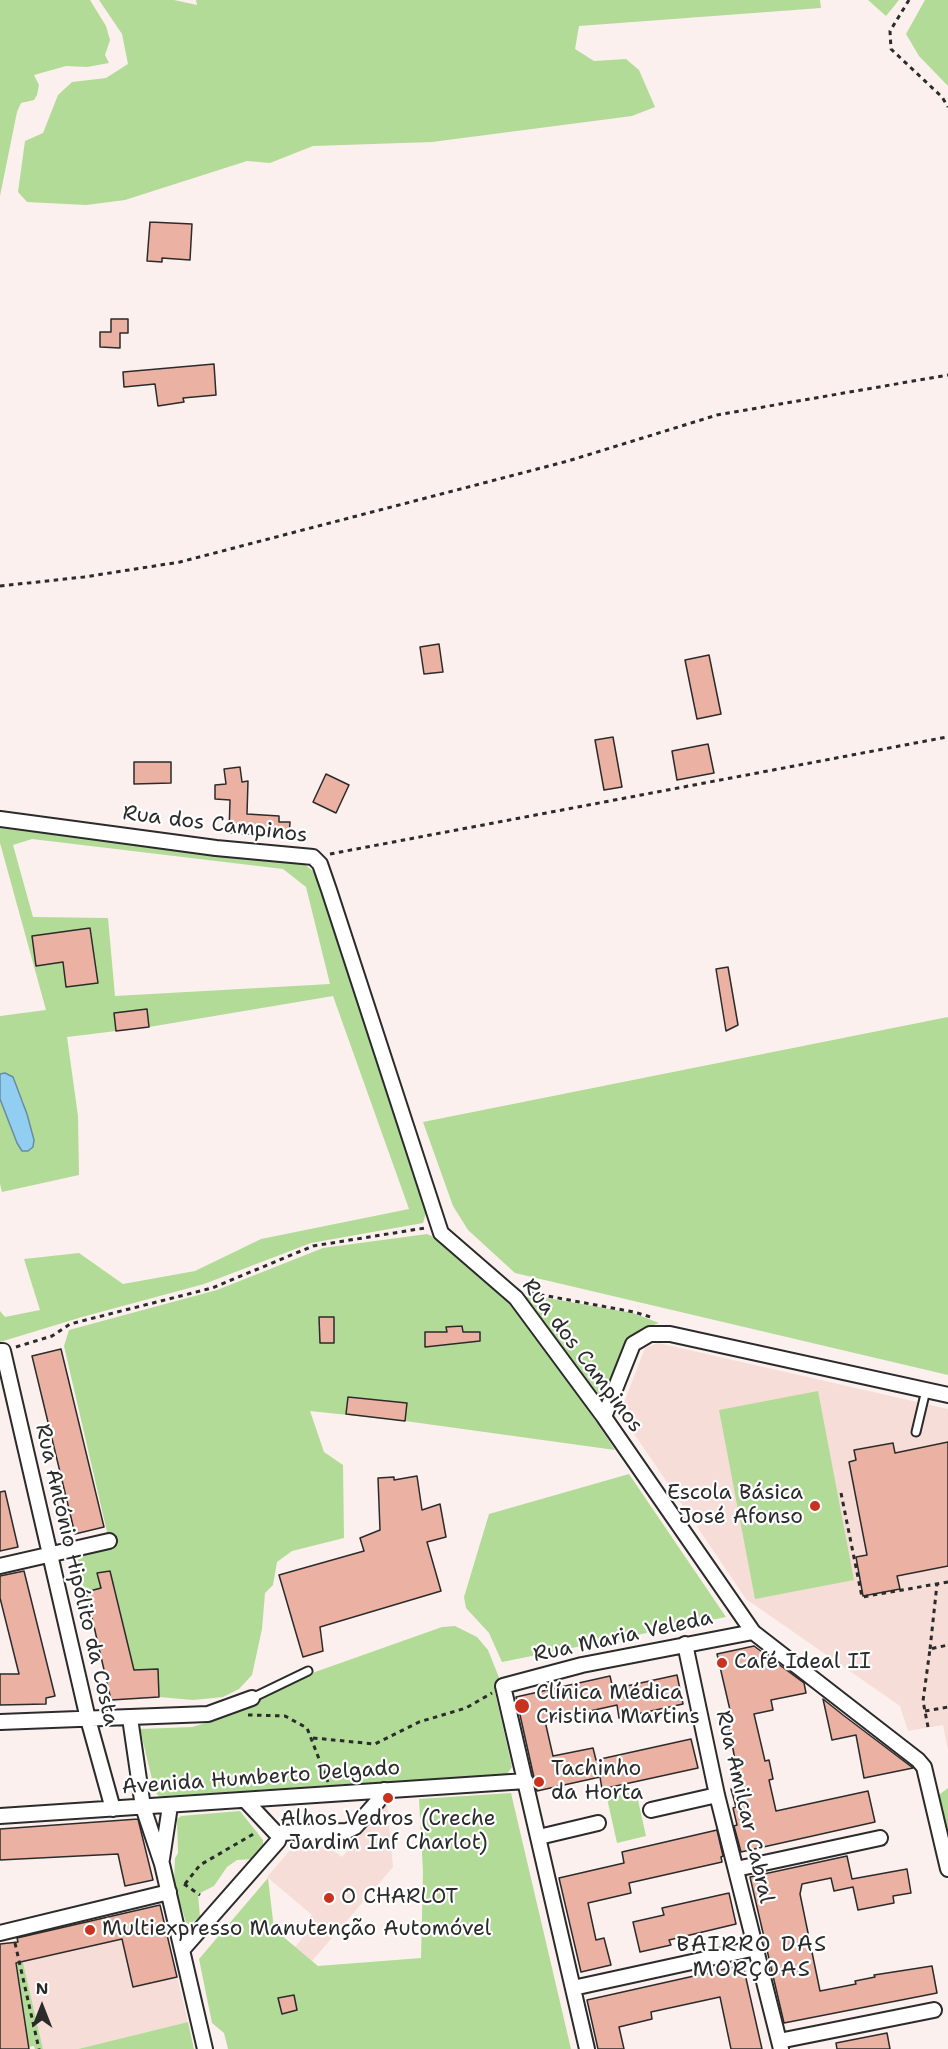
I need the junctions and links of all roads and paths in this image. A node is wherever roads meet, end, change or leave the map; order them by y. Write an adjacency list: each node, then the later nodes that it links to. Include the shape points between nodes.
1 (909, 0): 2 (path, via 890,32 891,49)
2 (948, 107)
3 (948, 375): 4 (path, via 717,415 568,461 180,562)
4 (0, 586)
5 (947, 737): 7 (path)
6 (0, 819): 7 (street, Rua dos Campinos)
7 (314, 857): 8 (street, Rua dos Campinos, via 329,890)
8 (439, 1226): 9 (street, Rua dos Campinos, via 441,1233); 11 (path, via 313,1246 212,1288 70,1324 52,1336)
9 (507, 1288): 10 (path, via 634,1311); 14 (street, Rua dos Campinos)
10 (663, 1321)
11 (1, 1351): 18 (street, Rua António Hipólito da Costa)
12 (926, 1390): 13 (street); 14 (street, via 670,1334 650,1335 633,1344); 15 (lane)
13 (948, 1395)
14 (604, 1417): 22 (street, Rua dos Campinos)
15 (916, 1432)
16 (841, 1494): 21 (path, via 862,1598)
17 (109, 1540): 18 (street)
18 (49, 1555): 19 (street); 33 (street, Rua António Hipólito da Costa)
19 (0, 1566)
20 (948, 1581): 21 (path)
21 (938, 1584): 25 (path)
22 (753, 1632): 23 (street, Rua Maria Veleda); 54 (street, Rua dos Campinos, via 924,1767)
23 (685, 1644): 27 (street, Rua Maria Veleda); 40 (street, Rua Amilcar Cabral)
24 (948, 1645): 25 (path)
25 (930, 1649): 30 (path)
26 (308, 1671): 28 (lane)
27 (503, 1686): 36 (path, via 466,1708 419,1722 375,1744); 37 (street)
28 (252, 1698): 32 (street, via 208,1714)
29 (948, 1707): 30 (path)
30 (925, 1711): 35 (path)
31 (239, 1716): 36 (path, via 285,1716 307,1728)
32 (130, 1718): 33 (street); 43 (street)
33 (88, 1719): 34 (street); 44 (street, Rua António Hipólito da Costa)
34 (0, 1722)
35 (928, 1727)
36 (313, 1738): 39 (path)
37 (526, 1780): 38 (street, Avenida Humberto Delgado); 50 (street)
38 (384, 1790): 39 (street, Avenida Humberto Delgado); 49 (street, via 352,1829)
39 (331, 1794): 41 (street, Avenida Humberto Delgado)
40 (717, 1795): 45 (street); 53 (street, Rua Amilcar Cabral)
41 (245, 1800): 42 (street, Avenida Humberto Delgado); 49 (street, via 272,1832)
42 (170, 1806): 43 (street, Avenida Humberto Delgado); 52 (street)
43 (143, 1807): 44 (street, Avenida Humberto Delgado); 52 (street)
44 (112, 1809): 46 (street, Avenida Humberto Delgado)
45 (651, 1810)
46 (0, 1816)
47 (598, 1823): 50 (street)
48 (259, 1830): 56 (path, via 200,1865)
49 (280, 1834): 62 (street)
50 (539, 1837): 63 (street)
51 (880, 1838): 53 (street)
52 (162, 1864): 57 (street)
53 (736, 1869): 61 (street, Rua Amilcar Cabral)
54 (948, 1869)
55 (180, 1882): 56 (path)
56 (185, 1884): 58 (path)
57 (169, 1893): 59 (street); 62 (street)
58 (200, 1895)
59 (0, 1933)
60 (14, 1938): 66 (path)
61 (756, 1948): 63 (street); 65 (street, Rua Amilcar Cabral)
62 (183, 1950): 67 (street)
63 (573, 1988): 68 (street)
64 (934, 2010): 65 (street)
65 (780, 2045)
66 (39, 2049)
67 (205, 2049)
68 (587, 2049)

